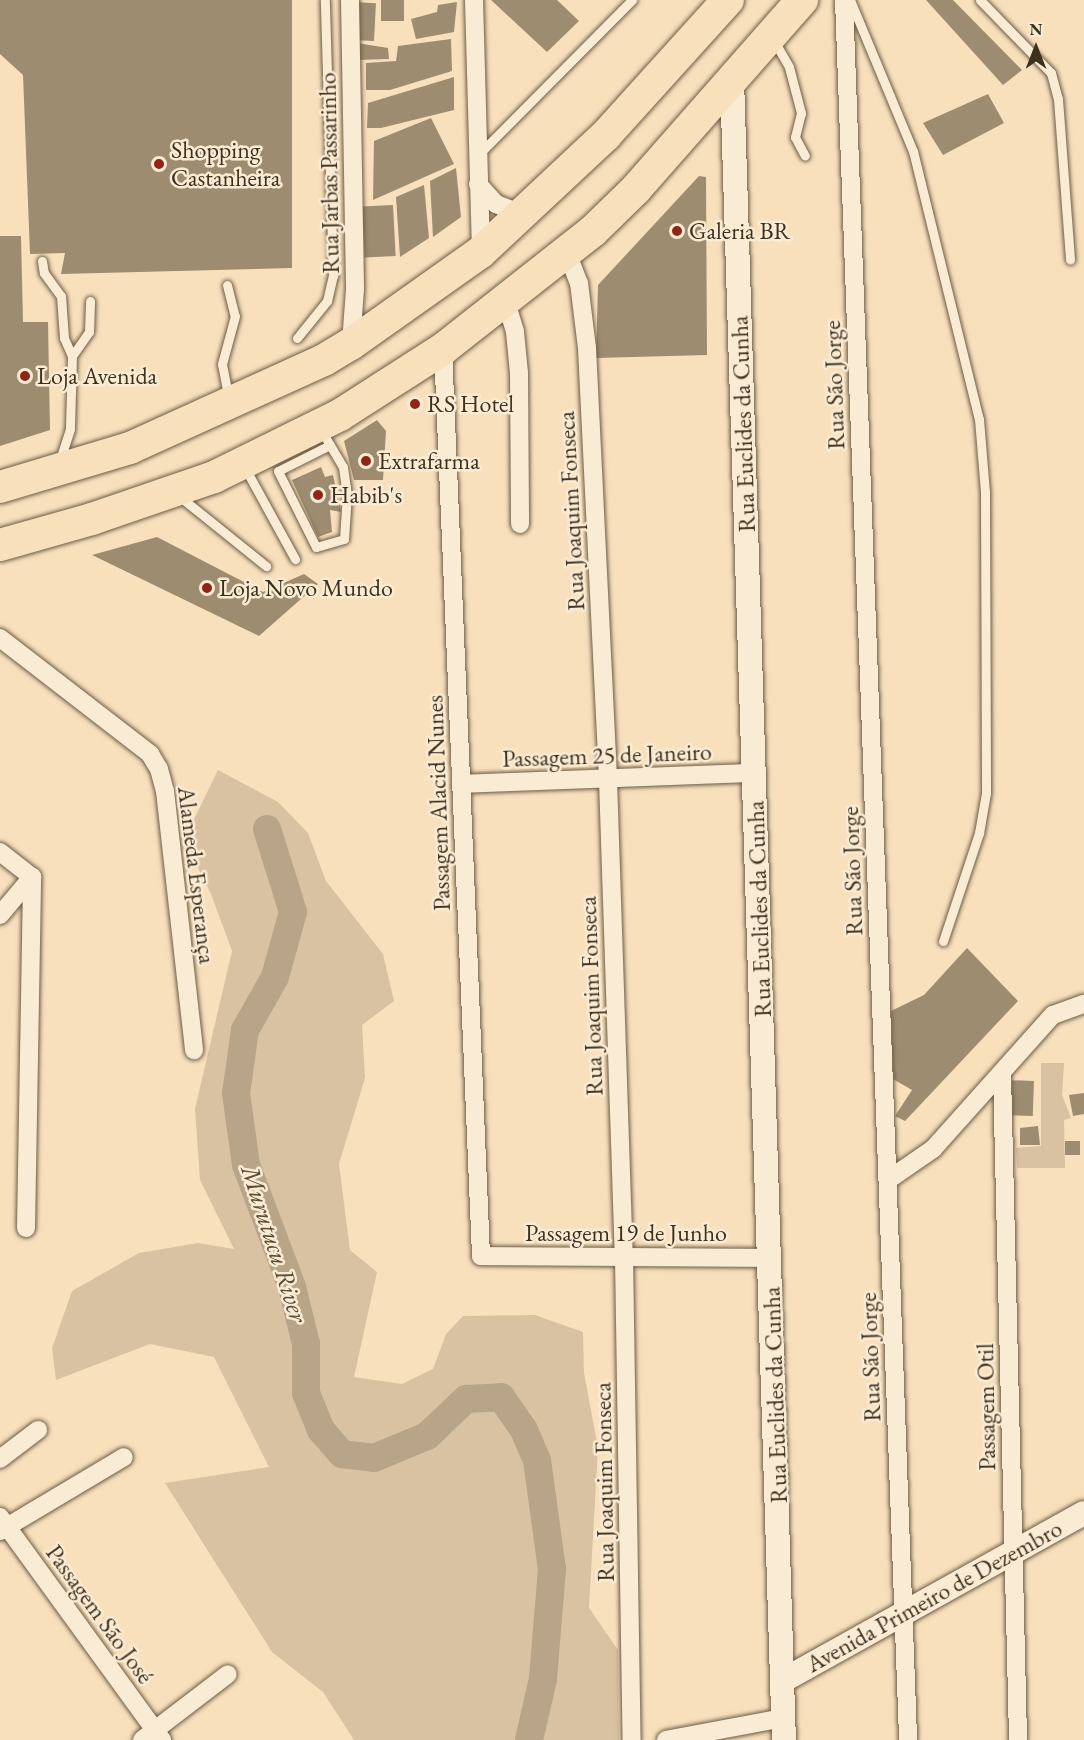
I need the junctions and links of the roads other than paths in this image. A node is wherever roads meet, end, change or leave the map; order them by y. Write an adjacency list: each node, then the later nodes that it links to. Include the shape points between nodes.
1 (326, 0): 23 (lane, via 333,276 327,301)
2 (350, 0): 24 (street, Rua Jarbas Passarinho, via 355,289)
3 (474, 0): 12 (street)
4 (632, 0): 12 (lane)
5 (728, 0): 15 (highway, via 606,135)
6 (802, 0): 10 (highway)
7 (844, 0): 48 (street, Rua São Jorge)
8 (850, 0): 44 (lane, via 913,152 979,419 985,492 986,793 979,833)
9 (980, 0): 18 (lane, via 1051,73 1058,99)
10 (771, 35): 11 (highway); 13 (lane, via 789,67 801,113 795,137)
11 (732, 78): 17 (highway, via 636,189); 38 (street, Rua Euclides da Cunha)
12 (478, 154): 14 (street)
13 (805, 156)
14 (478, 184): 15 (street, via 496,204); 16 (street)
15 (522, 214): 16 (highway)
16 (481, 252): 24 (highway)
17 (568, 255): 22 (highway); 39 (street, Rua Joaquim Fonseca, via 579,283 587,339)
18 (1070, 260)
19 (42, 261): 26 (lane, via 44,273 61,296 64,338)
20 (227, 285): 27 (lane, via 234,329 222,364)
21 (90, 301): 26 (lane, via 89,332)
22 (506, 302): 25 (highway); 33 (street, via 515,333 519,373)
23 (297, 338)
24 (351, 344): 27 (highway)
25 (443, 349): 28 (highway); 40 (street, Passagem Alacid Nunes)
26 (72, 356): 30 (lane, via 69,440)
27 (230, 404): 30 (highway, via 130,448)
28 (324, 435): 28 (lane, via 344,476 344,539 316,547 278,471); 29 (highway)
29 (242, 463): 32 (highway); 35 (lane)
30 (55, 471): 31 (highway)
31 (0, 487)
32 (173, 491): 34 (highway); 36 (lane)
33 (520, 524)
34 (0, 545)
35 (295, 560)
36 (266, 566)
37 (0, 638): 46 (street, Alameda Esperança, via 150,754 159,769 165,791)
38 (754, 773): 39 (street, Passagem 25 de Janeiro); 52 (street, Rua Euclides da Cunha)
39 (608, 780): 40 (street, Passagem 25 de Janeiro); 51 (street, Rua Joaquim Fonseca)
40 (461, 784): 50 (street, Passagem Alacid Nunes)
41 (0, 852): 42 (street)
42 (32, 877): 43 (street); 49 (street)
43 (0, 915)
44 (944, 941)
45 (1084, 1004): 47 (street, via 1053,1015)
46 (194, 1050)
47 (1002, 1074): 48 (street, via 933,1149); 58 (street, Passagem Otil)
48 (888, 1180): 59 (street, Rua São Jorge)
49 (26, 1228)
50 (481, 1256): 51 (street, Passagem 19 de Junho)
51 (624, 1257): 52 (street, Passagem 19 de Junho); 64 (street, Rua Joaquim Fonseca)
52 (770, 1258): 61 (street, Rua Euclides da Cunha)
53 (38, 1430): 55 (street)
54 (124, 1457): 57 (street)
55 (0, 1459)
56 (1084, 1513): 58 (street, Avenida Primeiro de Dezembro)
57 (2, 1524): 63 (street, Passagem São José)
58 (1013, 1552): 59 (street, Avenida Primeiro de Dezembro); 67 (street, Passagem Otil)
59 (904, 1614): 61 (street, Avenida Primeiro de Dezembro); 66 (street, Rua São Jorge)
60 (228, 1674): 63 (street)
61 (784, 1680): 62 (street, Rua Euclides da Cunha)
62 (783, 1729): 65 (street)
63 (153, 1737)
64 (632, 1740)
65 (666, 1740)
66 (908, 1740)
67 (1018, 1740)

